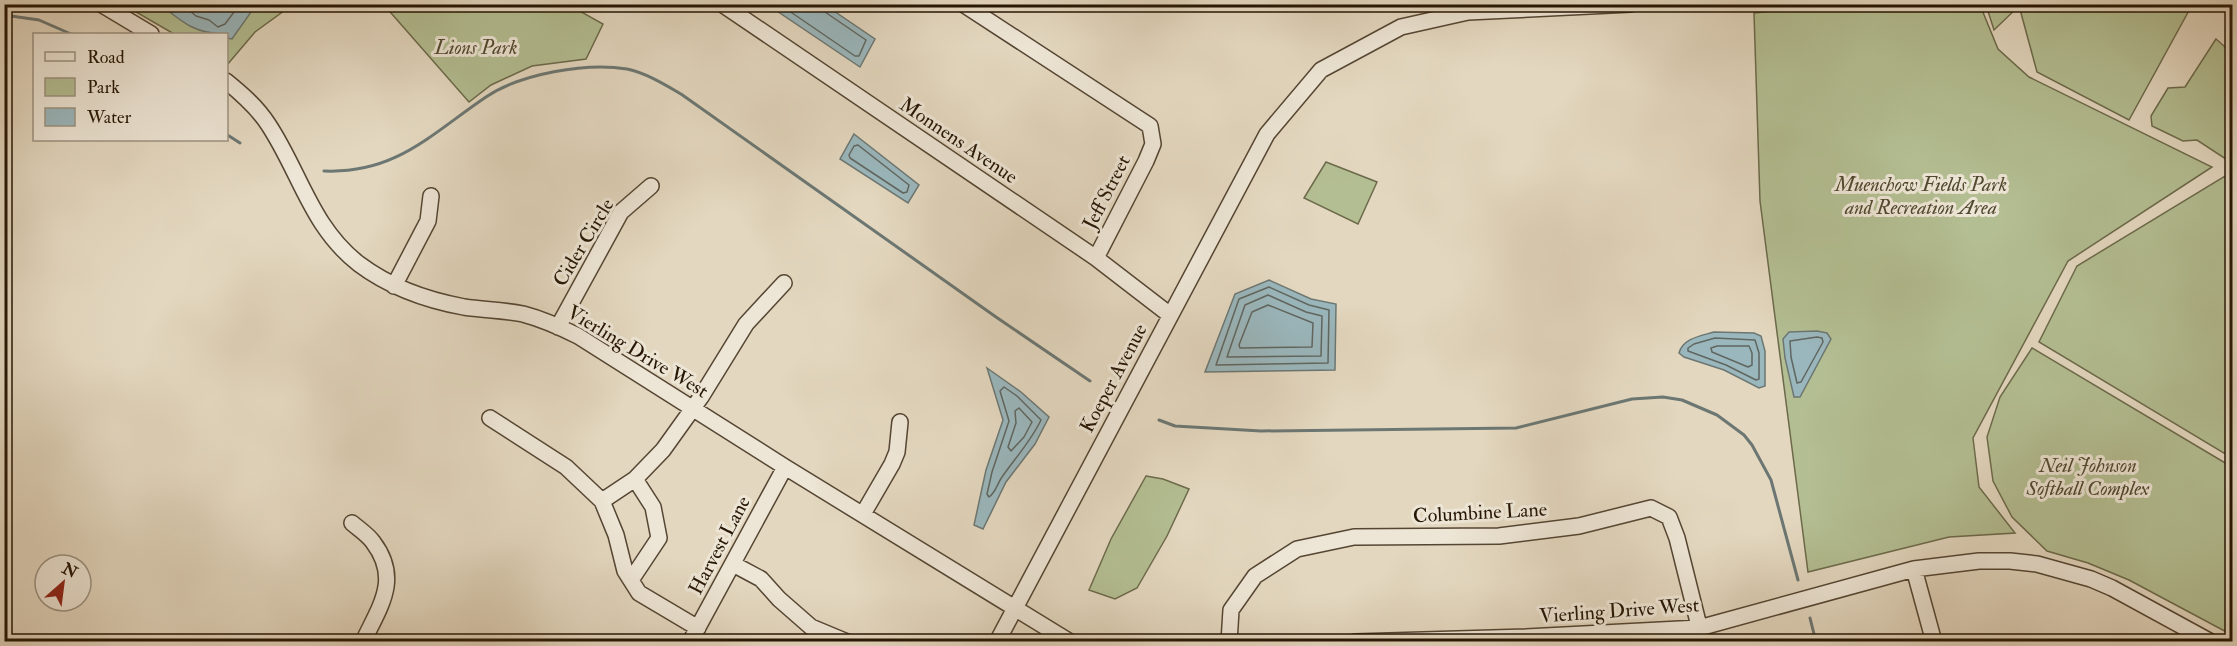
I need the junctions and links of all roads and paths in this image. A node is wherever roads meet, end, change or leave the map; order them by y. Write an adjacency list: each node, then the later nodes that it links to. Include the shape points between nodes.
1 (101, 4): 6 (street)
2 (963, 4): 10 (street, Jeff Street, via 1150,126 1153,144)
3 (1631, 4): 4 (street, Koeper Avenue)
4 (1599, 5): 13 (street, Koeper Avenue, via 1468,12 1401,27 1321,70 1267,134)
5 (728, 6): 10 (street, Monnens Avenue)
6 (149, 33)
7 (228, 83): 12 (street, Vierling Drive West, via 266,121 328,232 358,263)
8 (651, 186): 14 (street, Cider Circle, via 621,212)
9 (431, 196): 12 (street, via 428,221)
10 (1096, 258): 13 (street, Monnens Avenue)
11 (784, 283): 15 (street, via 746,324)
12 (394, 286): 14 (street, Vierling Drive West, via 445,303 524,314)
13 (1170, 315): 26 (street, Koeper Avenue)
14 (558, 327): 15 (street, Vierling Drive West)
15 (693, 409): 18 (street, Vierling Drive West); 19 (street, via 663,450)
16 (490, 418): 20 (street, via 566,467)
17 (900, 422): 21 (street, via 897,452)
18 (784, 467): 21 (street, Vierling Drive West); 23 (street, Harvest Lane)
19 (635, 479): 20 (street); 25 (street, via 653,507 659,538)
20 (602, 501): 25 (street)
21 (863, 514): 26 (street, Vierling Drive West)
22 (352, 523): 30 (street, via 373,541 388,571 385,596)
23 (733, 564): 27 (street, Harvest Lane); 31 (street, via 761,579 811,627)
24 (1914, 569): 28 (street, Vierling Drive West); 36 (street); 37 (street, Vierling Drive West, via 1979,561 2049,567 2112,588)
25 (631, 580): 27 (street, via 639,593)
26 (1014, 608): 32 (street, Koeper Avenue); 33 (street, Vierling Drive West)
27 (694, 635)
28 (1701, 635): 29 (street, Vierling Drive West); 34 (street, Columbine Lane, via 1677,538 1669,518 1652,508 1579,526 1499,536 1354,537 1296,549 1255,576 1231,610)
29 (1527, 639): 35 (street, Vierling Drive West)
30 (363, 642)
31 (847, 642)
32 (997, 642)
33 (1070, 642)
34 (1230, 642)
35 (1355, 642)
36 (1934, 642)
37 (2211, 642)

